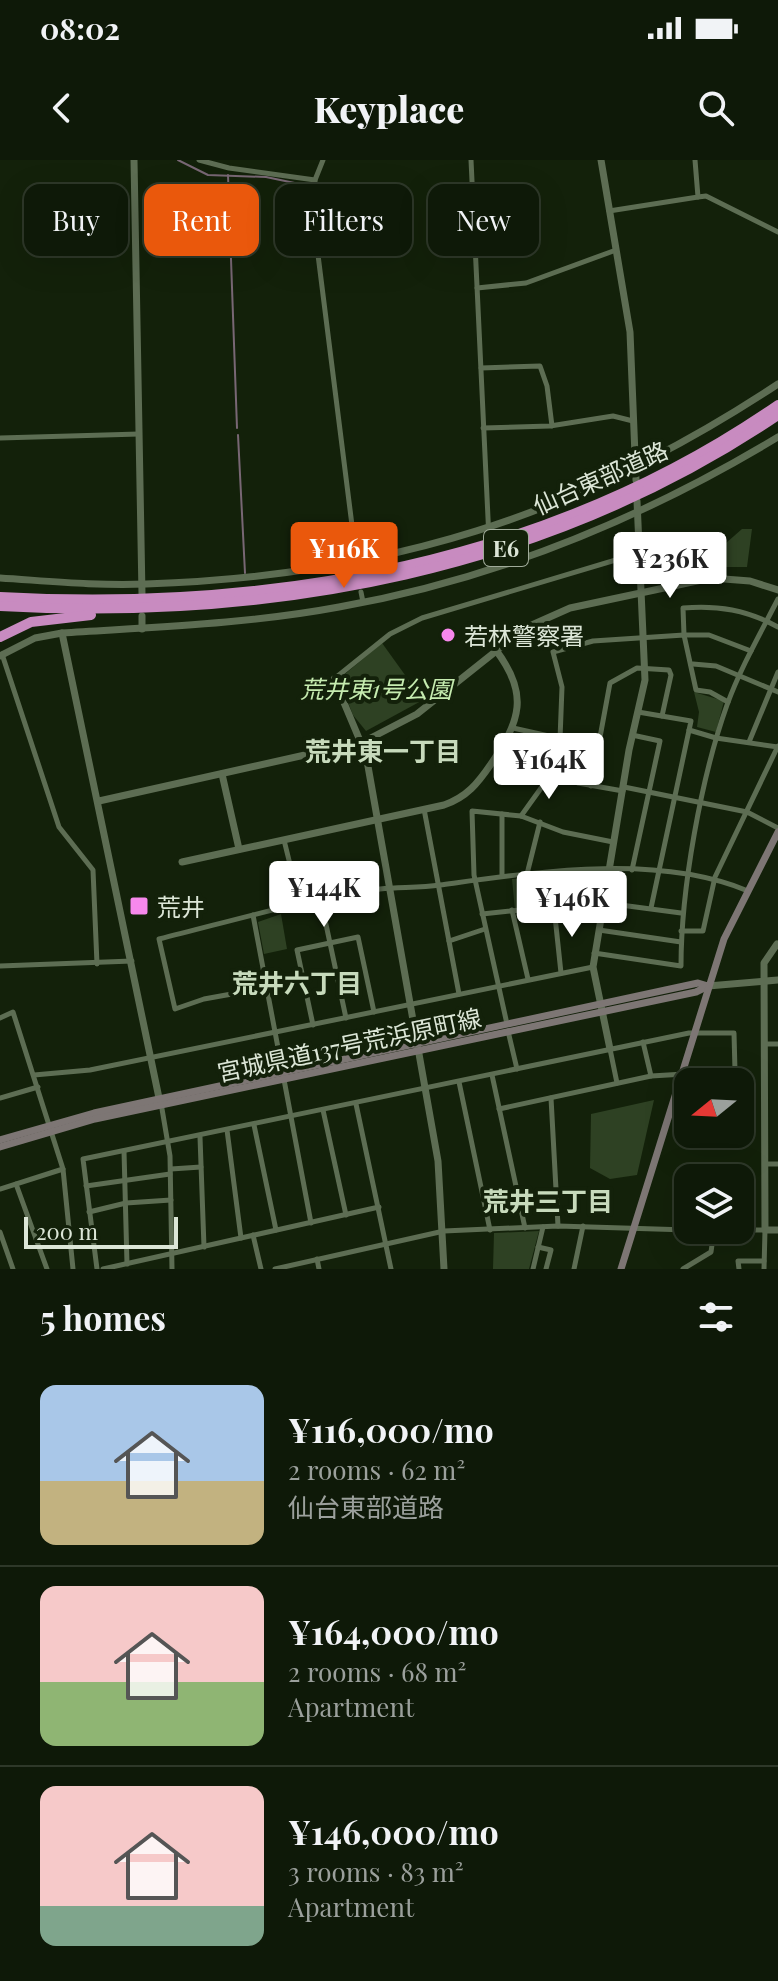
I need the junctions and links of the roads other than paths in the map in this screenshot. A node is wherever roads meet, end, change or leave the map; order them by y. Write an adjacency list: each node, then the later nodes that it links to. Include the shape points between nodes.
1 (134, 160): 20 (street)
2 (199, 160): 7 (street)
3 (323, 160): 7 (street)
4 (471, 160): 12 (street)
5 (601, 160): 9 (street)
6 (695, 160): 8 (street)
7 (315, 180): 30 (street, via 316,239)
8 (698, 197): 9 (street); 10 (street, via 706,196)
9 (607, 211): 11 (street)
10 (778, 232)
11 (616, 250): 12 (street, via 526,283); 17 (street, via 630,332)
12 (477, 288): 13 (street)
13 (481, 368): 18 (street, via 540,366); 19 (street)
14 (778, 384): 23 (street)
15 (778, 405): 39 (highway, 仙台東部道路 / E6, via 641,484 441,559 275,591 174,599)
16 (778, 415): 43 (highway, 仙台東部道路 / E6, via 645,492 505,549 342,590)
17 (634, 421): 18 (street, via 613,416); 23 (street)
18 (552, 426): 19 (street)
19 (483, 428): 27 (street)
20 (139, 434): 22 (street); 34 (street)
21 (778, 437): 26 (street)
22 (0, 438)
23 (636, 469): 24 (street); 27 (street)
24 (636, 480)
25 (637, 501): 26 (street)
26 (638, 513): 28 (street); 31 (street)
27 (489, 534): 30 (street)
28 (640, 553): 37 (street); 59 (street, via 422,618 390,634)
29 (490, 559): 31 (street)
30 (357, 563): 32 (street); 34 (street, via 266,577)
31 (490, 569): 41 (street)
32 (358, 573)
33 (0, 578): 34 (street)
34 (142, 585): 38 (street)
35 (778, 590): 37 (street, via 711,578)
36 (361, 592): 41 (street)
37 (641, 592): 50 (street); 52 (street, via 556,612)
38 (142, 594)
39 (0, 595)
40 (778, 599): 45 (street)
41 (363, 602): 47 (street)
42 (0, 606): 43 (highway, 仙台東部道路 / E6)
43 (208, 606): 51 (highway, via 53,617)
44 (142, 616): 47 (street)
45 (767, 621): 46 (street); 49 (street, via 720,606 683,608); 53 (street)
46 (778, 627)
47 (142, 629): 48 (street)
48 (62, 633): 54 (street, via 35,638); 79 (street)
49 (684, 635): 50 (street); 53 (street, via 709,635); 55 (street)
50 (644, 636): 56 (street); 69 (street, via 553,652 562,687)
51 (0, 637)
52 (495, 649): 65 (street, via 516,687); 70 (street, via 417,714)
53 (751, 651): 58 (street)
54 (1, 655): 121 (street, via 59,827 93,870)
55 (693, 664): 58 (street); 62 (street, via 696,690)
56 (645, 668): 63 (street); 64 (street, via 669,670 671,675); 72 (street, via 610,683)
57 (778, 672): 60 (street)
58 (740, 676): 60 (street); 62 (street)
59 (334, 679): 70 (street)
60 (770, 689): 61 (street); 71 (street)
61 (778, 692)
62 (728, 702): 68 (street)
63 (638, 712): 64 (street); 67 (street)
64 (662, 716): 66 (street, via 691,721)
65 (513, 728): 69 (street); 81 (street, via 472,790 453,802)
66 (689, 730): 68 (street); 78 (street)
67 (632, 735): 76 (street); 77 (street, via 660,741)
68 (716, 738): 71 (street); 80 (street)
69 (560, 739): 72 (street)
70 (363, 742): 74 (street); 85 (street)
71 (749, 742): 73 (street)
72 (598, 747): 75 (street)
73 (778, 747): 82 (street)
74 (222, 774): 79 (street); 90 (street)
75 (591, 786): 76 (street); 84 (street, via 554,770)
76 (623, 789): 77 (street); 89 (street)
77 (649, 791): 78 (street); 93 (street)
78 (675, 796): 80 (street); 94 (street)
79 (99, 801): 120 (street)
80 (703, 802): 82 (street); 96 (street)
81 (424, 809): 85 (street); 100 (street)
82 (747, 812): 87 (street); 98 (street)
83 (502, 814): 84 (street); 97 (street); 99 (street, via 472,811)
84 (521, 816): 86 (street)
85 (377, 819): 88 (street); 101 (street)
86 (540, 822): 89 (street); 95 (street)
87 (778, 830): 102 (main road)
88 (284, 840): 90 (street); 105 (street)
89 (613, 842): 92 (street)
90 (239, 849): 91 (street)
91 (182, 862)
92 (608, 870): 93 (street); 95 (street); 104 (street)
93 (632, 870): 94 (street)
94 (658, 873): 96 (street); 107 (street)
95 (527, 874): 97 (street)
96 (689, 875): 98 (street); 109 (street)
97 (502, 876): 99 (street)
98 (715, 877): 102 (street); 114 (street, via 703,931)
99 (475, 879): 100 (street); 110 (street)
100 (439, 886): 101 (street); 115 (street)
101 (389, 889): 103 (street); 132 (street)
102 (748, 891): 129 (main road)
103 (321, 901): 105 (street); 117 (street)
104 (602, 903): 106 (street); 107 (street); 113 (street)
105 (300, 905): 111 (street)
106 (554, 907): 108 (street); 124 (street)
107 (651, 908): 109 (street)
108 (512, 910): 110 (street); 125 (street)
109 (681, 913): 114 (street)
110 (482, 914): 112 (street)
111 (253, 915): 130 (street); 130 (street, via 159,939 175,1009)
112 (485, 929): 115 (street); 128 (street)
113 (598, 930): 116 (street); 119 (street)
114 (681, 931): 116 (street)
115 (449, 941): 131 (street)
116 (681, 942): 119 (street, via 681,966)
117 (329, 943): 134 (street, via 358,937); 136 (street); 137 (street, via 297,950)
118 (778, 944): 126 (street, via 765,957)
119 (594, 953): 123 (street)
120 (133, 961): 121 (street); 146 (street)
121 (97, 964): 122 (street)
122 (0, 966)
123 (593, 967): 124 (street); 133 (street)
124 (561, 973): 125 (street)
125 (528, 979): 128 (street)
126 (767, 980): 127 (street); 129 (street); 142 (street)
127 (778, 980)
128 (498, 986): 131 (street); 138 (street)
129 (708, 986): 133 (main road, 宮城県道137号荒浜原町線); 140 (main road)
130 (265, 988): 139 (street)
131 (459, 994): 132 (street)
132 (410, 1005): 134 (street); 144 (street)
133 (601, 1007): 138 (main road, 宮城県道137号荒浜原町線); 145 (street)
134 (374, 1012): 136 (street)
135 (0, 1018): 151 (street, via 13,1012)
136 (346, 1018): 137 (street)
137 (313, 1025): 139 (street)
138 (508, 1028): 144 (main road, 宮城県道137号荒浜原町線); 149 (street)
139 (273, 1034): 146 (street); 153 (street)
140 (694, 1034): 141 (street); 147 (main road); 148 (street, via 734,1033)
141 (643, 1042): 145 (street); 154 (street)
142 (766, 1044): 143 (street); 176 (street)
143 (778, 1044)
144 (417, 1047): 153 (main road, 宮城県道137号荒浜原町線); 159 (street)
145 (610, 1049): 149 (street); 156 (street)
146 (151, 1058): 151 (street); 163 (street)
147 (682, 1068)
148 (735, 1068)
149 (517, 1069): 152 (street)
150 (674, 1073): 154 (street)
151 (34, 1075): 158 (street)
152 (492, 1075): 155 (street); 165 (street)
153 (280, 1076): 163 (main road, 宮城県道137号荒浜原町線); 167 (street)
154 (651, 1076): 156 (street)
155 (459, 1082): 159 (street); 197 (street)
156 (617, 1084): 162 (street)
157 (0, 1087): 161 (street)
158 (38, 1087): 161 (street); 169 (street)
159 (426, 1089): 164 (street); 202 (street)
160 (674, 1094): 195 (main road)
161 (2, 1098)
162 (551, 1098): 165 (street); 191 (street)
163 (160, 1102): 169 (main road, 宮城県道137号荒浜原町線); 173 (street)
164 (356, 1104): 166 (street); 187 (street)
165 (499, 1109): 194 (street)
166 (323, 1110): 167 (street); 189 (street)
167 (289, 1118): 168 (street); 190 (street)
168 (254, 1125): 170 (street); 196 (street)
169 (51, 1128): 172 (main road, 宮城県道137号荒浜原町線); 174 (main road, 宮城県道137号荒浜原町線); 179 (street)
170 (227, 1130): 171 (street); 205 (street)
171 (200, 1137): 173 (street); 178 (street)
172 (0, 1140)
173 (169, 1143): 175 (street); 180 (street)
174 (0, 1147)
175 (124, 1151): 181 (street); 183 (street, via 83,1159)
176 (765, 1164): 177 (street); 200 (street)
177 (778, 1164)
178 (201, 1167): 180 (street); 208 (street)
179 (63, 1169): 182 (street); 216 (street)
180 (170, 1171): 181 (street); 185 (street)
181 (125, 1178): 183 (street); 186 (street)
182 (16, 1184): 184 (street); 215 (street)
183 (86, 1186): 188 (street)
184 (0, 1189)
185 (171, 1200): 186 (street); 210 (street)
186 (126, 1203): 188 (street); 213 (street)
187 (379, 1207): 189 (street); 206 (street)
188 (89, 1212): 217 (street)
189 (346, 1215): 190 (street)
190 (311, 1223): 196 (street)
191 (558, 1226): 192 (street); 193 (street)
192 (583, 1226): 195 (street); 227 (street)
193 (543, 1227): 194 (street); 209 (street)
194 (525, 1228): 197 (street)
195 (631, 1229): 198 (street); 228 (main road)
196 (276, 1230): 204 (street)
197 (490, 1230): 202 (street)
198 (674, 1230)
199 (754, 1230): 200 (street)
200 (765, 1230): 201 (street); 212 (street)
201 (778, 1230)
202 (444, 1231): 206 (street); 224 (street)
203 (0, 1232): 214 (street)
204 (253, 1235): 205 (street); 220 (street)
205 (241, 1238): 208 (street)
206 (387, 1244): 211 (street); 223 (street)
207 (712, 1244): 229 (street, via 711,1252)
208 (204, 1247): 210 (street)
209 (538, 1247): 225 (street); 226 (street, via 551,1250)
210 (172, 1254): 213 (street); 219 (street)
211 (317, 1259): 221 (street); 222 (street)
212 (764, 1261): 230 (street, via 738,1261); 231 (street)
213 (127, 1264): 218 (street)
214 (13, 1269)
215 (47, 1269)
216 (73, 1269)
217 (97, 1269)
218 (103, 1269)
219 (172, 1269)
220 (261, 1269)
221 (275, 1269)
222 (319, 1269)
223 (391, 1269)
224 (444, 1269)
225 (533, 1269)
226 (546, 1269)
227 (574, 1269)
228 (621, 1269)
229 (683, 1269)
230 (739, 1269)
231 (764, 1269)

